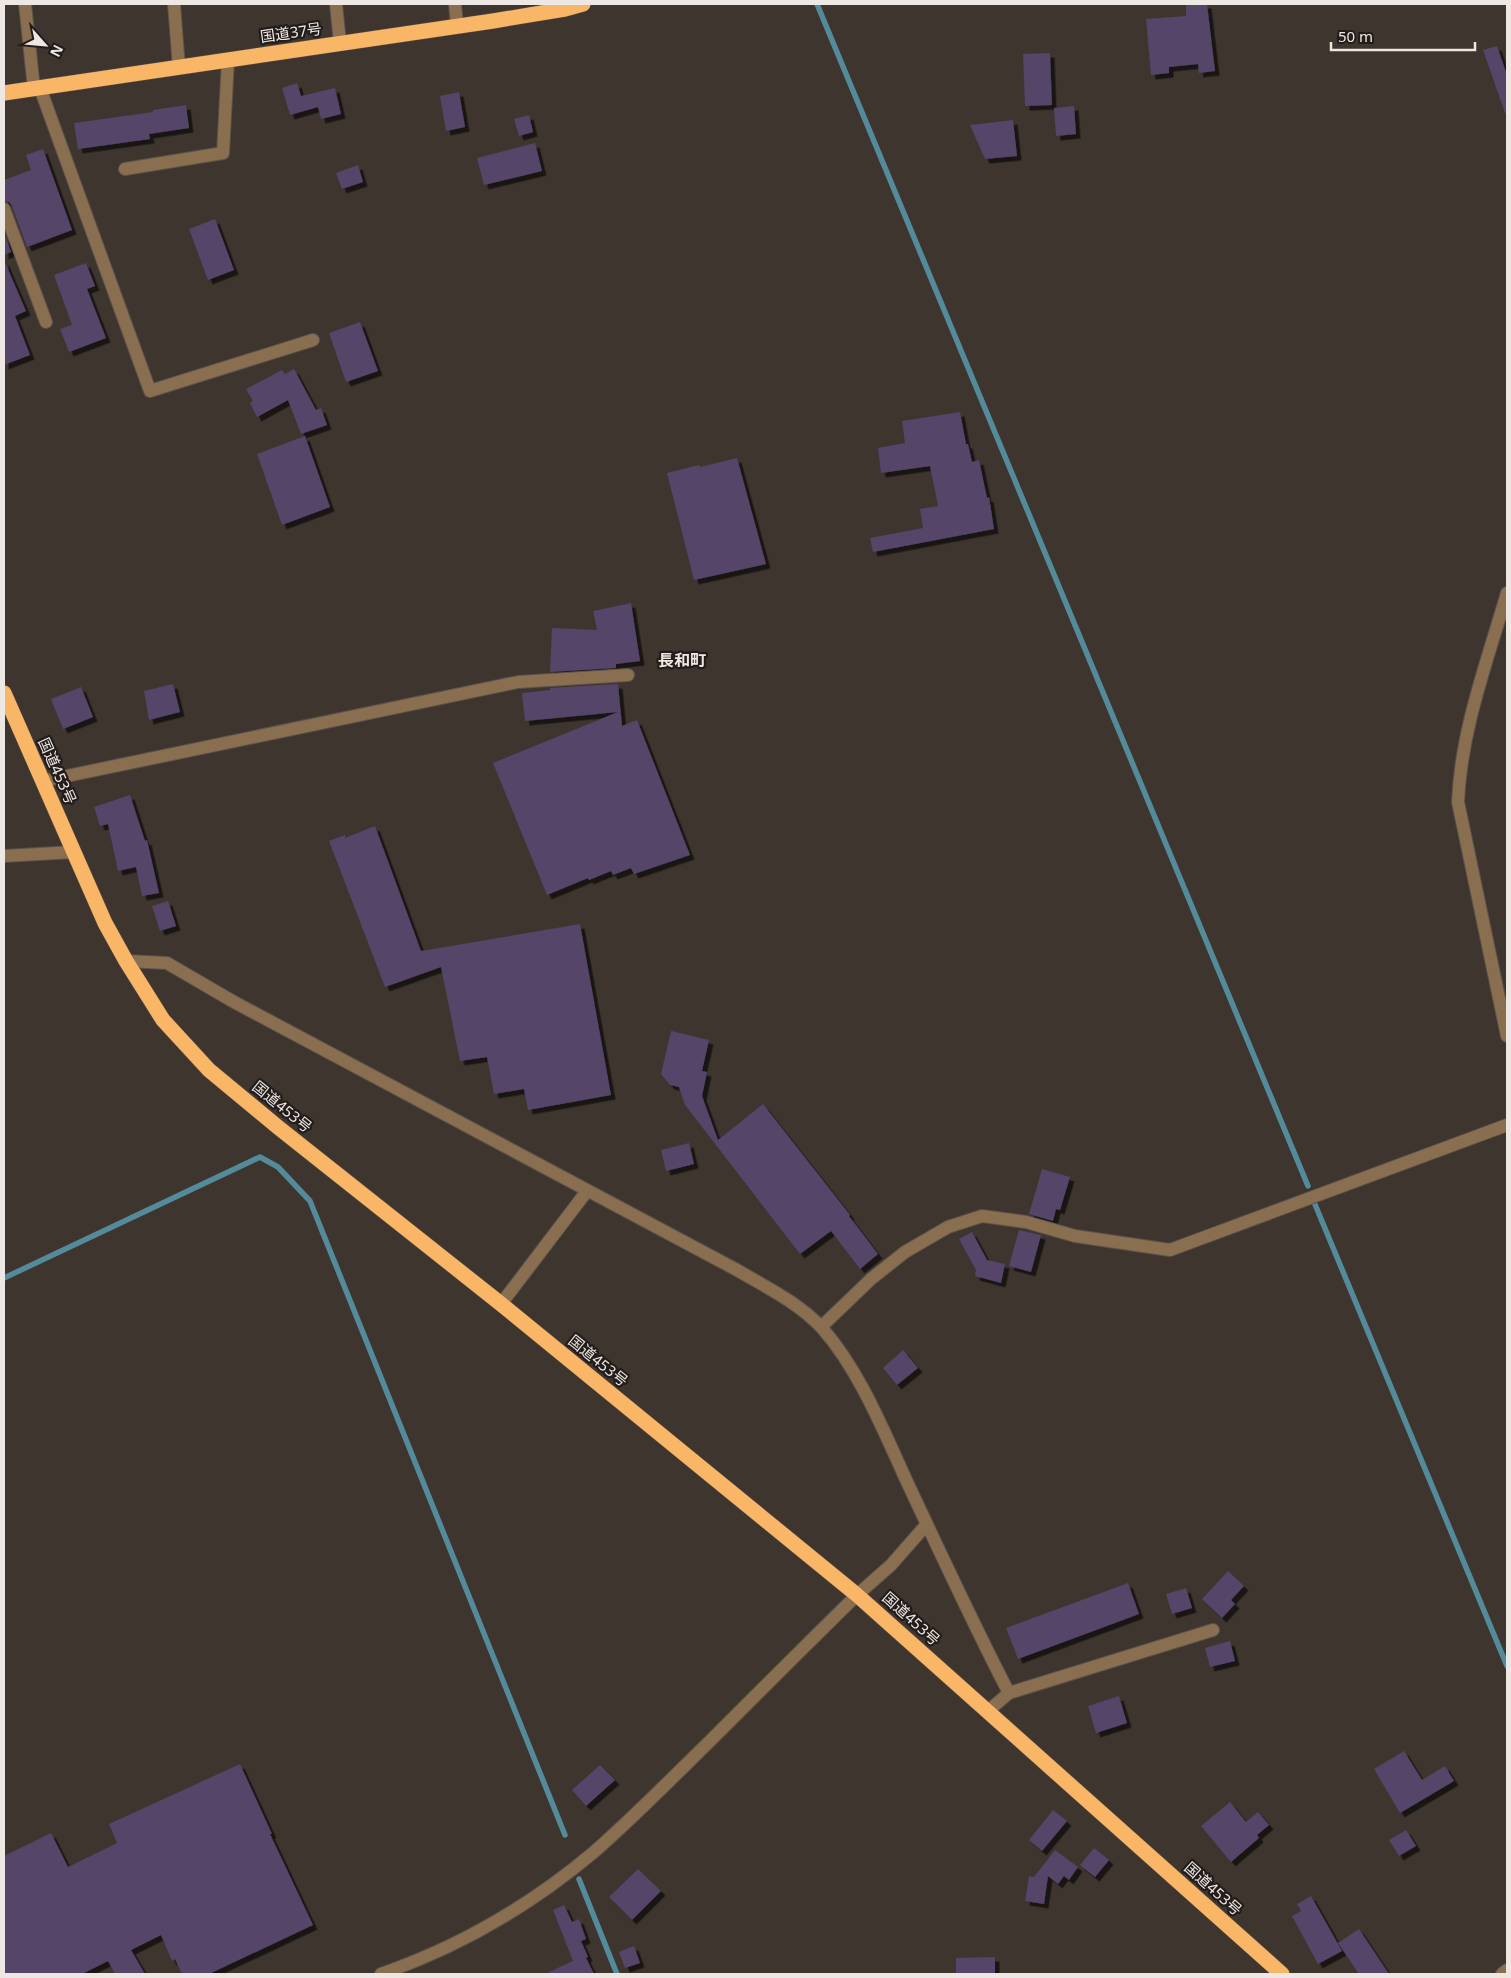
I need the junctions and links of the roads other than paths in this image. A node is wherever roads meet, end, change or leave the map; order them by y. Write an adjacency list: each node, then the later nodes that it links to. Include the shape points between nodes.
1 (25, 4): 10 (street)
2 (174, 4): 9 (street)
3 (336, 4): 7 (street)
4 (455, 4): 6 (street)
5 (583, 4): 6 (highway, 国道37号)
6 (457, 26): 7 (highway, 国道37号)
7 (340, 44): 8 (highway, 国道37号)
8 (228, 60): 9 (highway, 国道37号); 12 (street, via 223,153)
9 (179, 68): 10 (highway, 国道37号)
10 (37, 89): 11 (highway, 国道37号); 15 (street, via 150,391)
11 (4, 93)
12 (125, 169)
13 (4, 209): 14 (street)
14 (46, 322)
15 (313, 340)
16 (1507, 593): 23 (street, via 1468,726 1459,770 1458,802)
17 (628, 675): 19 (street, via 518,682)
18 (4, 693): 19 (highway, 国道453号)
19 (43, 782): 20 (highway, 国道453号)
20 (74, 852): 21 (street); 22 (highway, 国道453号, via 105,923)
21 (4, 856)
22 (126, 961): 25 (street, via 167,963); 26 (highway, 国道453号, via 163,1020 209,1070)
23 (1507, 1036)
24 (1507, 1125): 27 (street, via 1170,1250 1075,1236 1026,1222 982,1216 948,1227 906,1252 871,1279)
25 (587, 1191): 26 (street); 27 (street, via 746,1275 788,1300)
26 (501, 1304): 29 (highway, 国道453号)
27 (821, 1327): 28 (street, via 842,1353 876,1414)
28 (927, 1524): 29 (street, via 891,1565); 31 (street)
29 (857, 1595): 32 (highway, 国道453号); 34 (street, via 594,1852 506,1916 461,1940)
30 (1213, 1630): 31 (street)
31 (1009, 1693): 32 (street)
32 (988, 1711): 35 (highway, 国道453号)
33 (1507, 1970): 36 (street)
34 (381, 1974)
35 (1282, 1974)
36 (1502, 1974)

